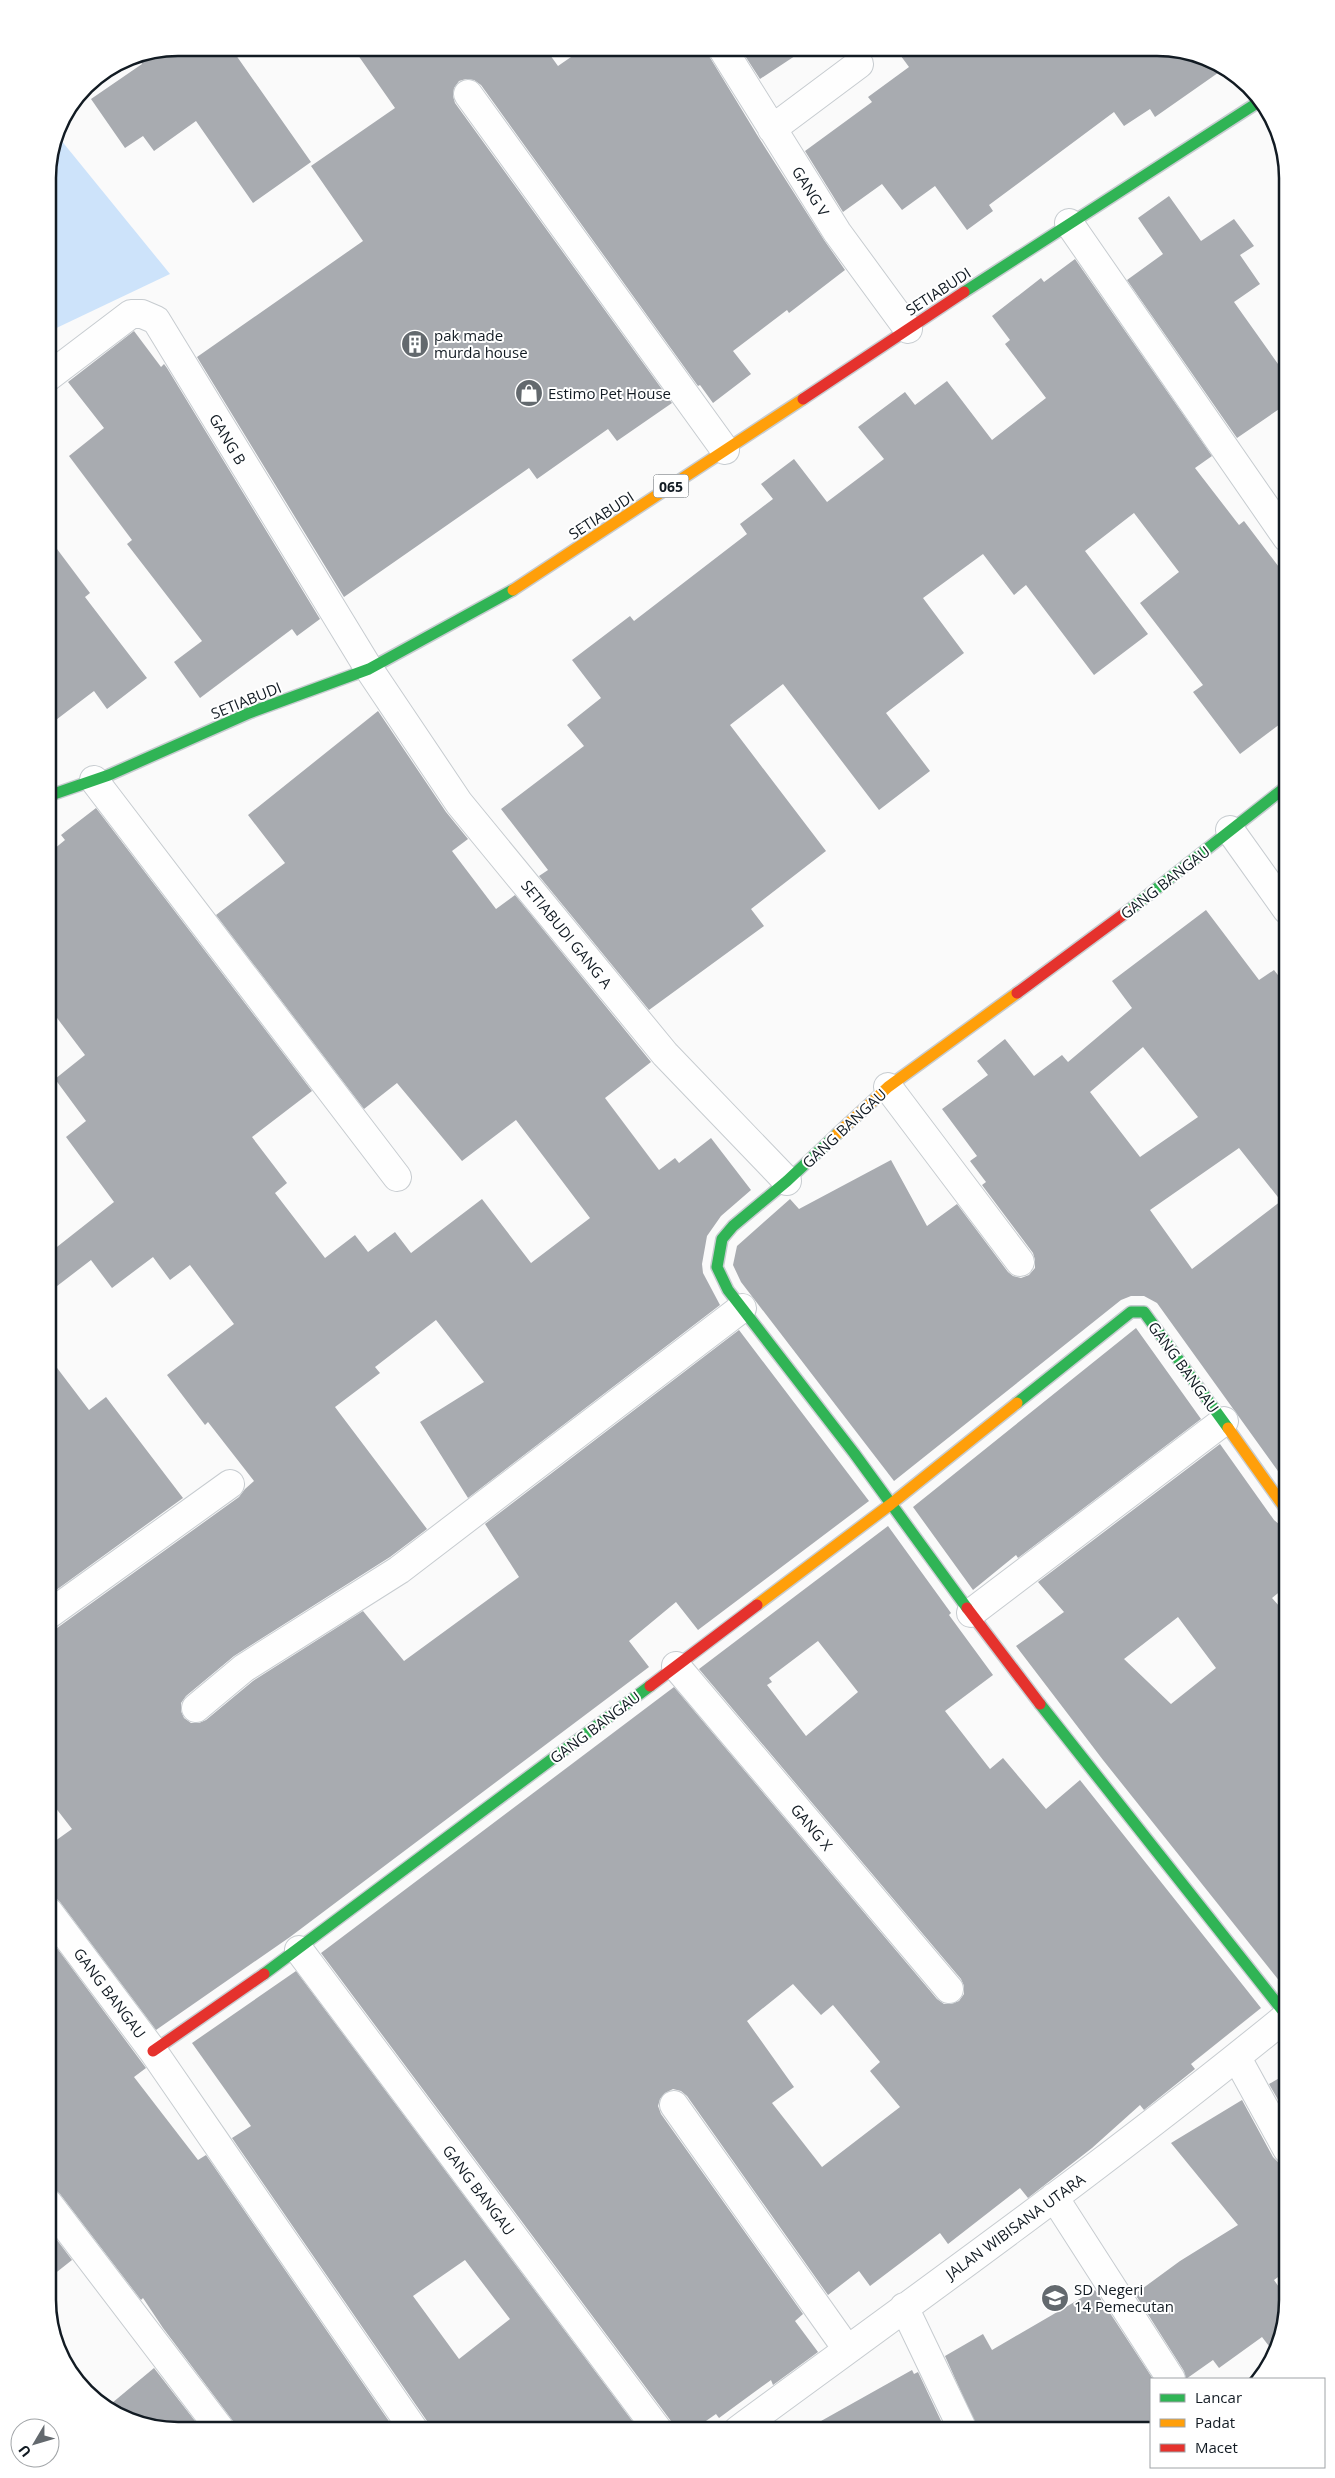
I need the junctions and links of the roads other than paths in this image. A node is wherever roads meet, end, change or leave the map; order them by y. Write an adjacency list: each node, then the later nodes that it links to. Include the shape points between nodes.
1 (728, 57): 5 (street, GANG V)
2 (859, 64): 5 (street)
3 (468, 94): 9 (street)
4 (1254, 105): 6 (street, SETIABUDI / 065)
5 (772, 129): 7 (street, GANG V, via 837,232)
6 (1068, 223): 7 (street, SETIABUDI / 065); 10 (street)
7 (908, 328): 9 (street, SETIABUDI / 065)
8 (57, 370): 11 (street, GANG B, via 132,314 156,320)
9 (725, 450): 11 (street, SETIABUDI / 065, via 510,592)
10 (1279, 525)
11 (369, 669): 12 (street, SETIABUDI / 065, via 249,714); 19 (street, SETIABUDI GANG A, via 459,803 665,1054)
12 (94, 780): 13 (street, SETIABUDI / 065); 18 (street)
13 (57, 793)
14 (1279, 793): 15 (street)
15 (1230, 830): 16 (street); 17 (street, GANG BANGAU, via 1155,892)
16 (1279, 898)
17 (888, 1087): 19 (street, GANG BANGAU); 20 (street)
18 (397, 1177)
19 (787, 1181): 21 (street, GANG BANGAU, via 722,1239 717,1267 728,1290)
20 (1020, 1262)
21 (742, 1308): 25 (street, GANG BANGAU); 29 (street, via 398,1570 244,1668)
22 (1224, 1421): 24 (street, GANG BANGAU); 25 (street, GANG BANGAU, via 1144,1312 1131,1312); 27 (street)
23 (230, 1484): 26 (street)
24 (1279, 1498)
25 (891, 1504): 27 (street); 28 (street, GANG BANGAU)
26 (56, 1609)
27 (971, 1613): 33 (street)
28 (676, 1666): 31 (street, GANG BANGAU); 32 (street, GANG X)
29 (196, 1708)
30 (56, 1922): 35 (street, GANG BANGAU)
31 (299, 1950): 35 (street, GANG BANGAU); 47 (street, GANG BANGAU)
32 (949, 1988)
33 (1279, 2006)
34 (1279, 2023): 36 (street, JALAN WIBISANA UTARA)
35 (154, 2051): 46 (street, GANG BANGAU)
36 (1237, 2058): 38 (street); 39 (street, JALAN WIBISANA UTARA)
37 (674, 2105): 42 (street)
38 (1279, 2133)
39 (1054, 2197): 41 (street, JALAN WIBISANA UTARA); 43 (street)
40 (56, 2214): 45 (street)
41 (904, 2307): 42 (street, JALAN WIBISANA UTARA); 48 (street)
42 (847, 2349): 44 (street, JALAN WIBISANA UTARA)
43 (1170, 2378)
44 (771, 2420)
45 (214, 2421)
46 (408, 2421)
47 (652, 2421)
48 (959, 2422)

